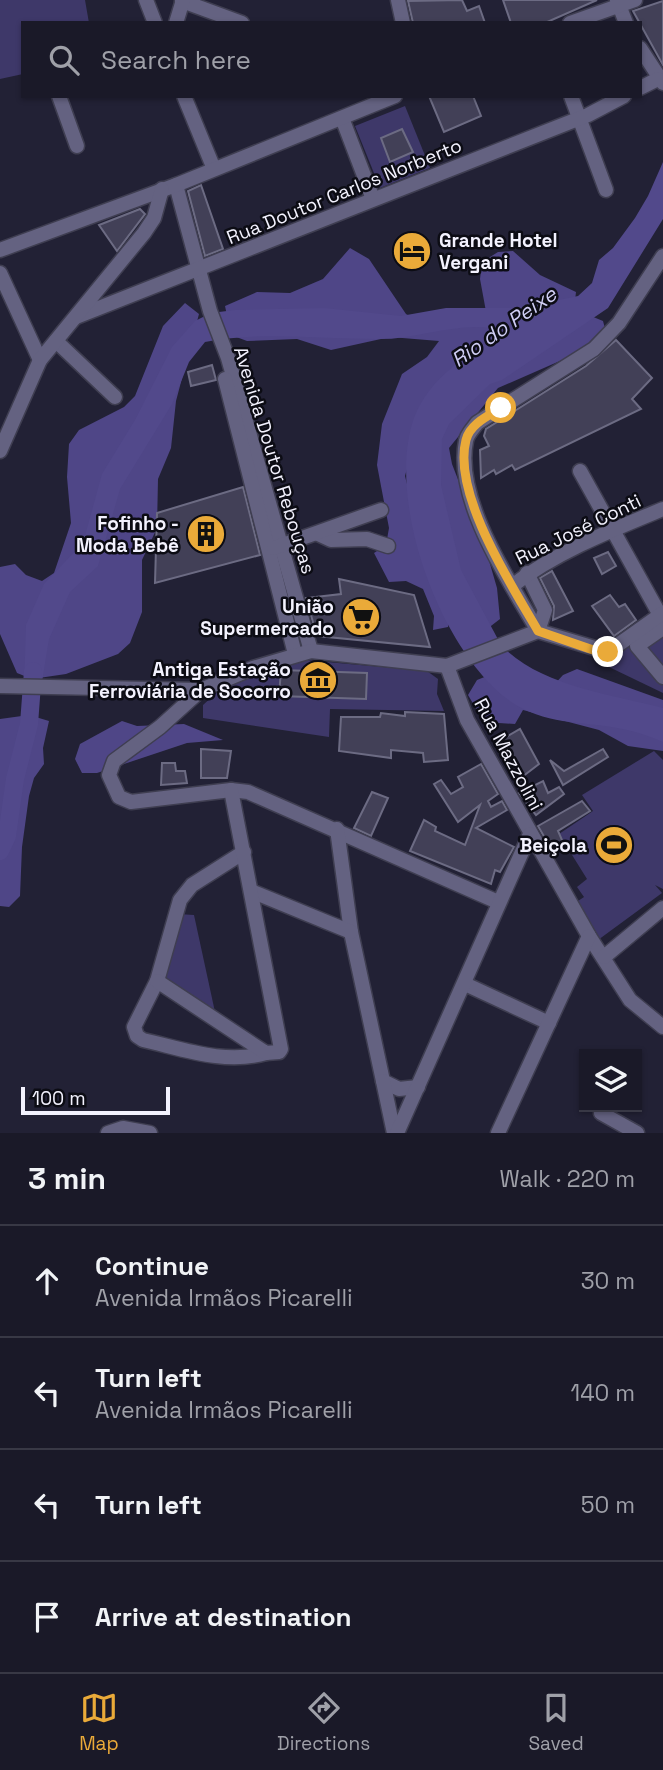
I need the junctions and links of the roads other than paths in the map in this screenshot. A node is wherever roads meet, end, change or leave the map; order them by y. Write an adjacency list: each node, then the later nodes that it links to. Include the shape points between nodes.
1 (146, 0): 6 (street)
2 (398, 0): 9 (street)
3 (635, 0): 5 (street)
4 (183, 1): 7 (street); 8 (street)
5 (617, 3): 10 (street); 11 (street)
6 (154, 21)
7 (177, 21)
8 (235, 21)
9 (403, 21)
10 (575, 21)
11 (625, 21)
12 (642, 51): 13 (street)
13 (660, 81): 14 (street)
14 (642, 87)
15 (60, 98): 22 (street)
16 (185, 98): 23 (street)
17 (389, 98): 20 (street)
18 (572, 98): 21 (street)
19 (620, 98): 21 (street, Rua Doutor Carlos Norberto)
20 (342, 118): 23 (street); 26 (street)
21 (579, 118): 25 (street); 26 (street, Rua Doutor Carlos Norberto)
22 (77, 146)
23 (214, 169): 24 (street)
24 (169, 187): 27 (street); 29 (street); 31 (street, via 155,218)
25 (606, 190)
26 (373, 199): 29 (street, Rua Doutor Carlos Norberto)
27 (0, 250)
28 (663, 256): 46 (street, via 619,323 594,349 477,423 466,438 466,477 476,511)
29 (198, 270): 32 (street, Rua Doutor Carlos Norberto); 44 (street, Avenida Doutor Rebouças, via 219,341 219,359)
30 (0, 273): 35 (street)
31 (99, 286): 32 (street, via 102,298); 33 (street)
32 (110, 304): 33 (street, Rua Doutor Carlos Norberto)
33 (76, 317): 34 (street)
34 (56, 341): 35 (street); 36 (street)
35 (40, 360): 37 (street)
36 (115, 397)
37 (0, 450)
38 (580, 471): 41 (street)
39 (663, 509): 41 (street, Rua José Conti)
40 (381, 510): 42 (street)
41 (611, 531): 45 (street, Rua José Conti); 48 (street)
42 (318, 534): 43 (street, via 331,540 367,539); 44 (street)
43 (388, 546)
44 (276, 548): 47 (street, Avenida Doutor Rebouças)
45 (527, 573): 46 (street, Rua José Conti); 49 (street, via 545,610)
46 (512, 586): 49 (street)
47 (286, 591): 50 (street, Avenida Doutor Rebouças); 51 (street, Avenida Doutor Rebouças)
48 (662, 619): 49 (street, via 602,653); 53 (street, via 636,646)
49 (538, 631): 52 (street)
50 (311, 651): 51 (street); 52 (street)
51 (295, 654): 55 (street)
52 (452, 664): 60 (street, Rua Mazzolini, via 467,720)
53 (663, 677)
54 (0, 686): 56 (street)
55 (201, 690): 56 (street); 57 (street)
56 (154, 691): 57 (street, via 164,708)
57 (160, 727): 58 (street, via 114,761 110,775 119,797 131,802)
58 (231, 790): 59 (street, via 268,799); 61 (street)
59 (337, 829): 63 (street); 65 (street)
60 (530, 834): 63 (street); 66 (street, Rua Mazzolini)
61 (244, 852): 62 (street); 68 (street, via 191,885 180,900)
62 (251, 891): 65 (street); 72 (street, via 281,1049 276,1054)
63 (498, 902): 69 (street)
64 (663, 908): 67 (street)
65 (351, 932): 73 (street)
66 (589, 936): 67 (street, Rua Mazzolini); 70 (street)
67 (604, 957): 71 (street, Rua Mazzolini, via 630,999)
68 (157, 981): 72 (street); 72 (street, via 134,1027 143,1040 221,1058)
69 (465, 984): 70 (street); 74 (street)
70 (549, 1023): 79 (street)
71 (663, 1027)
72 (266, 1053)
73 (383, 1081): 74 (street, via 399,1089); 78 (street)
74 (418, 1087): 78 (street)
75 (601, 1114): 80 (street)
76 (108, 1133): 77 (street, via 123,1128)
77 (150, 1133)
78 (396, 1133)
79 (498, 1133)
80 (637, 1133)

